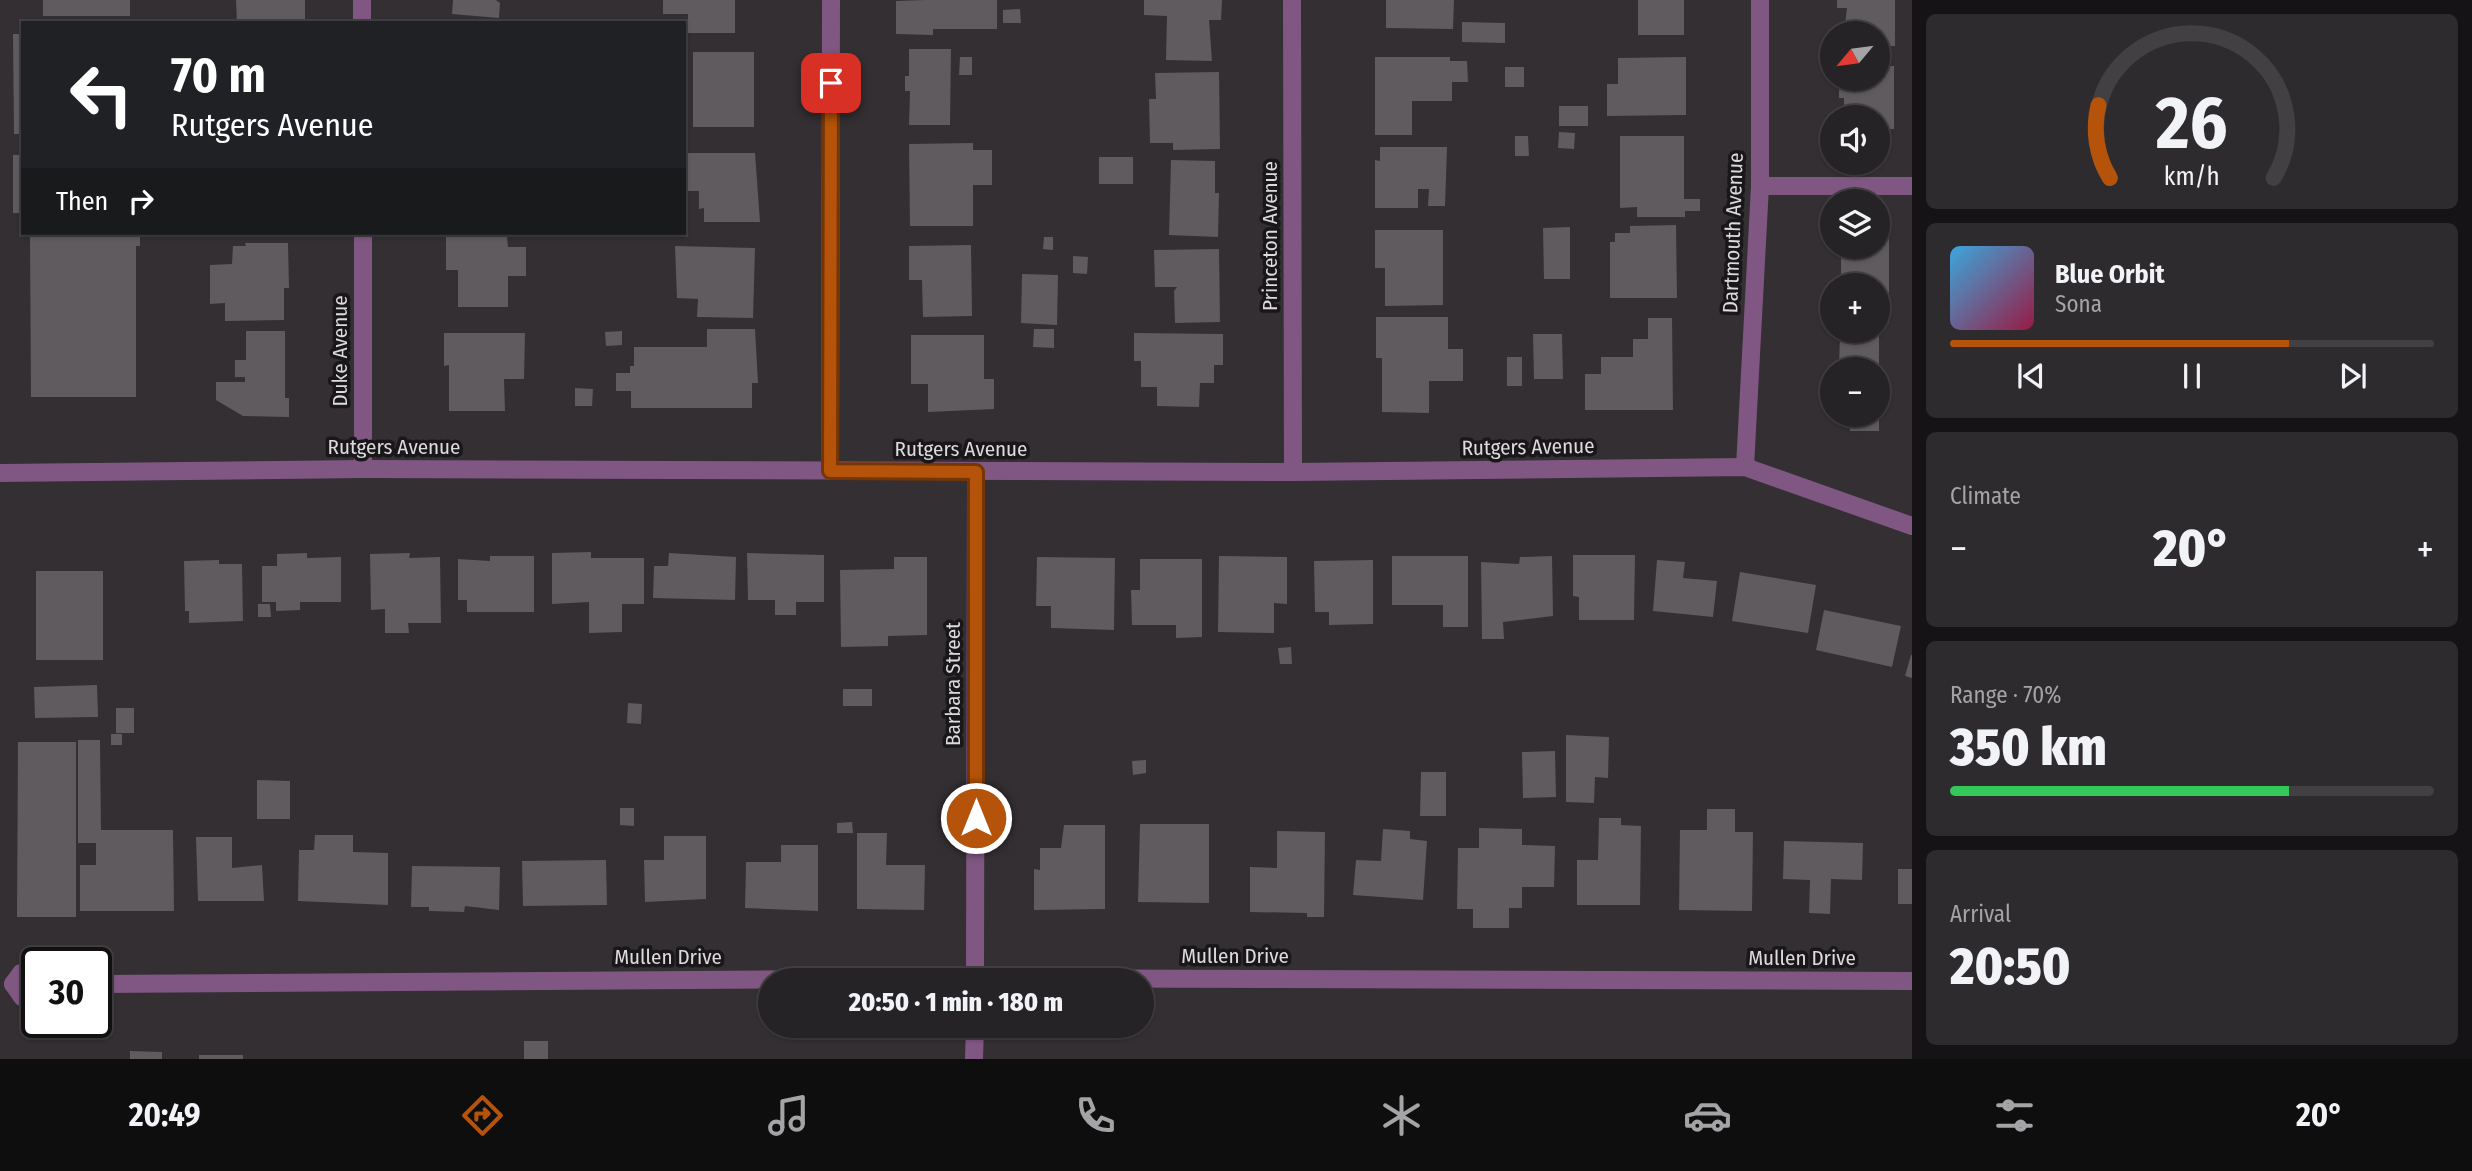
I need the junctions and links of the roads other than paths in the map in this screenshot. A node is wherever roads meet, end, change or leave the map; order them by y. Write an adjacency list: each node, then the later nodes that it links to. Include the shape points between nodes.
1 (362, 0): 5 (street)
2 (831, 0): 11 (street)
3 (1292, 0): 13 (street, Princeton Avenue)
4 (1760, 0): 6 (street, Dartmouth Avenue)
5 (362, 21)
6 (1760, 186): 7 (street); 9 (street, Dartmouth Avenue)
7 (1912, 186)
8 (363, 235): 10 (street, Duke Avenue)
9 (1745, 467): 13 (street, Rutgers Avenue); 15 (street, Rutgers Avenue)
10 (363, 469): 11 (street, Rutgers Avenue); 14 (street, Rutgers Avenue)
11 (830, 471): 12 (street, Rutgers Avenue)
12 (976, 472): 13 (street, Rutgers Avenue); 16 (street, Barbara Street)
13 (1293, 472)
14 (0, 473)
15 (1912, 526)
16 (975, 968)
17 (21, 973): 21 (street)
18 (1154, 979): 20 (street, Mullen Drive)
19 (758, 980): 22 (street, Mullen Drive)
20 (1912, 981)
21 (6, 984): 23 (street)
22 (112, 984)
23 (21, 996)
24 (975, 1038): 25 (street)
25 (974, 1059)

